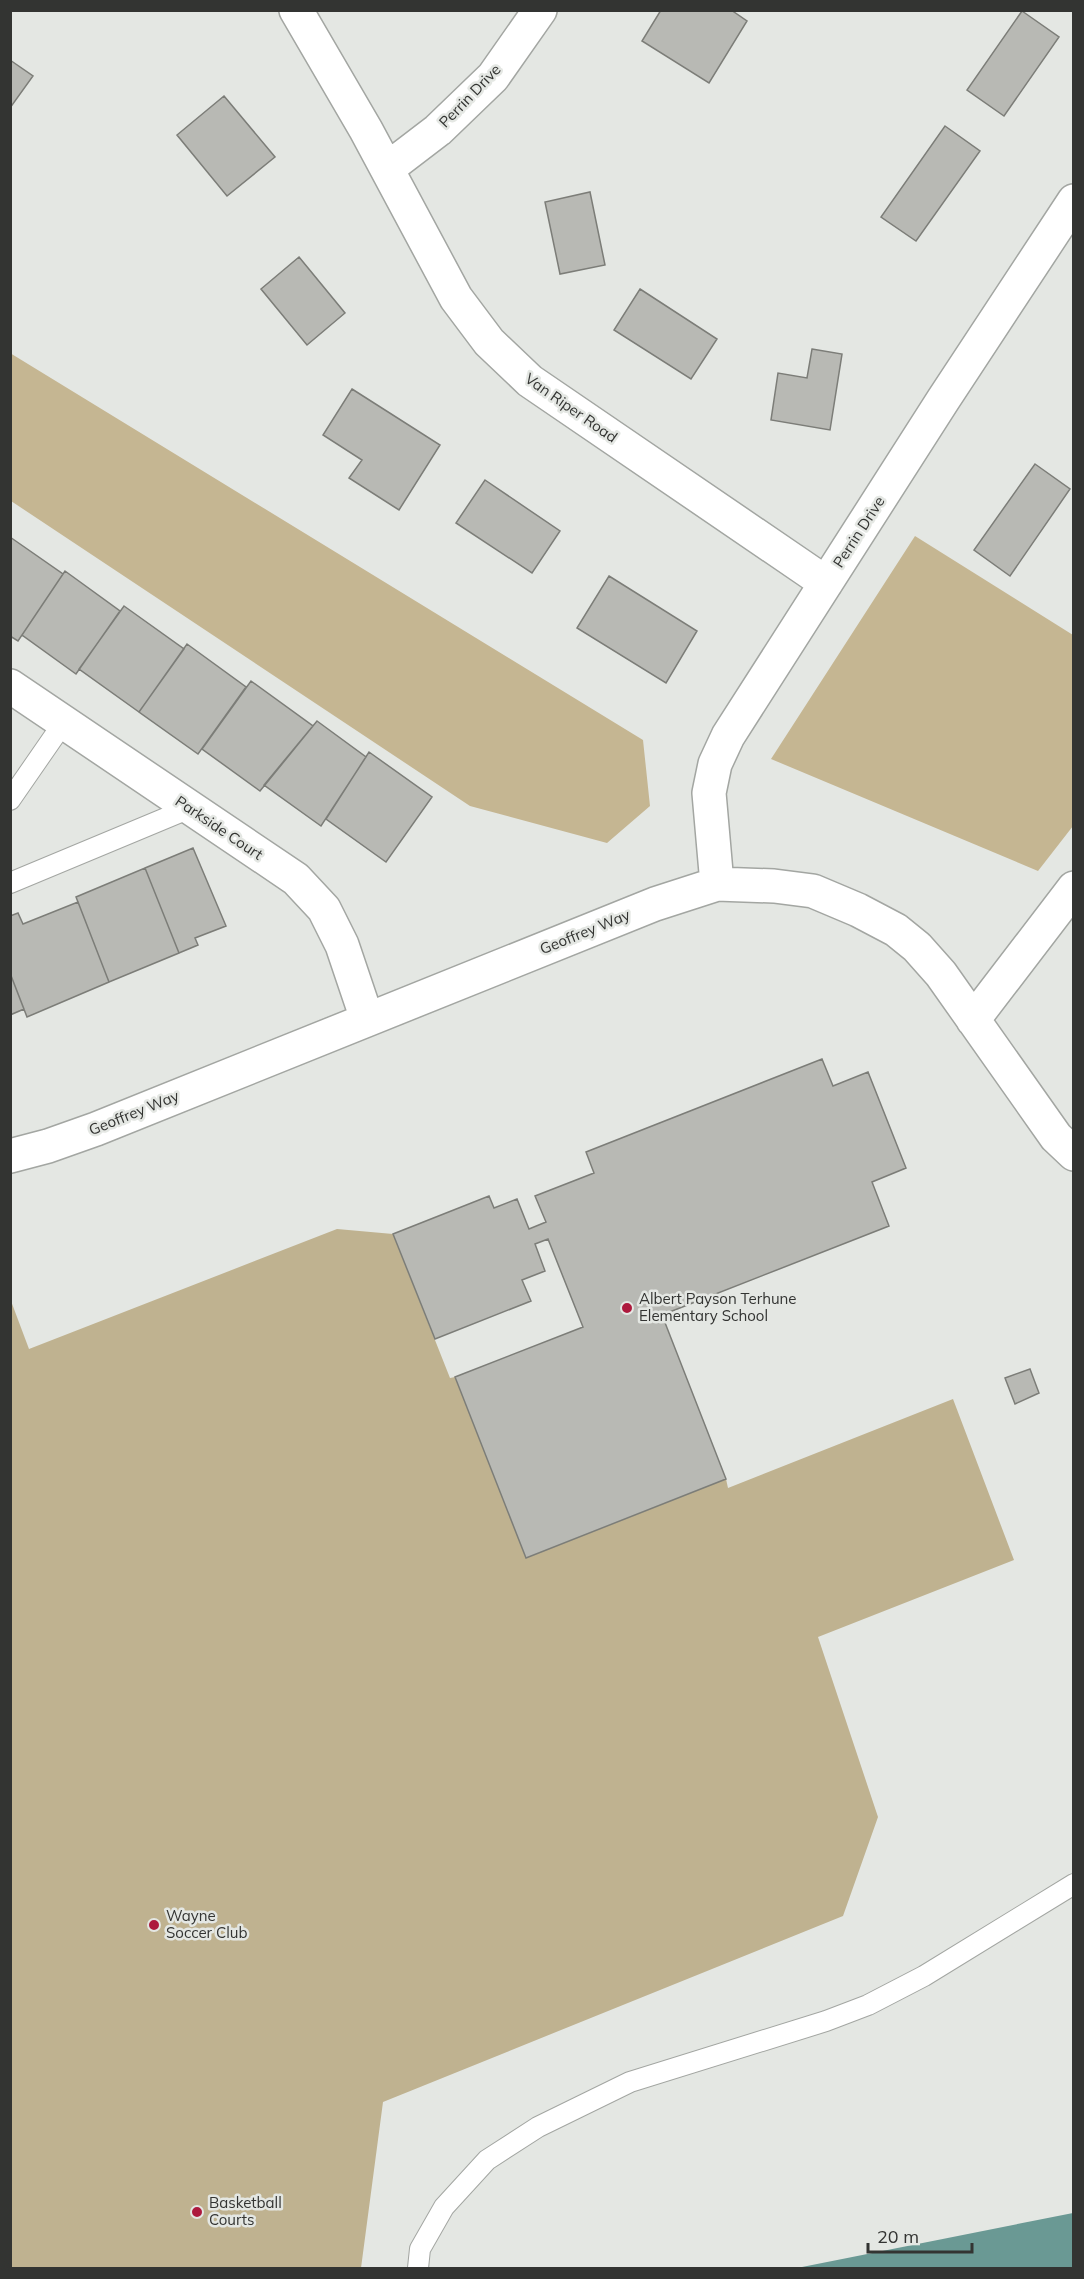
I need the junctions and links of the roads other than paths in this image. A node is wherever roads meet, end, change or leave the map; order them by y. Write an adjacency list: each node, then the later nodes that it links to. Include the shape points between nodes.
1 (296, 10): 3 (street, Van Riper Road)
2 (540, 10): 3 (street, Perrin Drive, via 493,77 438,130)
3 (387, 169): 5 (street, Van Riper Road, via 456,298 489,342 530,381)
4 (1074, 201): 5 (street, Perrin Drive)
5 (826, 583): 11 (street, Perrin Drive, via 728,736 715,764 709,793)
6 (10, 686): 7 (street, Parkside Court)
7 (64, 722): 8 (lane); 9 (street, Parkside Court)
8 (10, 800)
9 (190, 808): 10 (lane); 13 (street, Parkside Court, via 296,879 324,909 342,945)
10 (10, 883)
11 (717, 884): 13 (street, Geoffrey Way, via 655,904); 14 (street, Geoffrey Way, via 813,891 896,930 917,946 941,974)
12 (1074, 888): 14 (street)
13 (367, 1020): 16 (street, Geoffrey Way, via 96,1129)
14 (973, 1020): 15 (street, Geoffrey Way, via 1056,1137)
15 (1074, 1154)
16 (10, 1156)
17 (1074, 1884): 18 (lane, via 924,1976 868,2005 630,2082 538,2127 488,2160 444,2207 420,2250)
18 (418, 2268)

